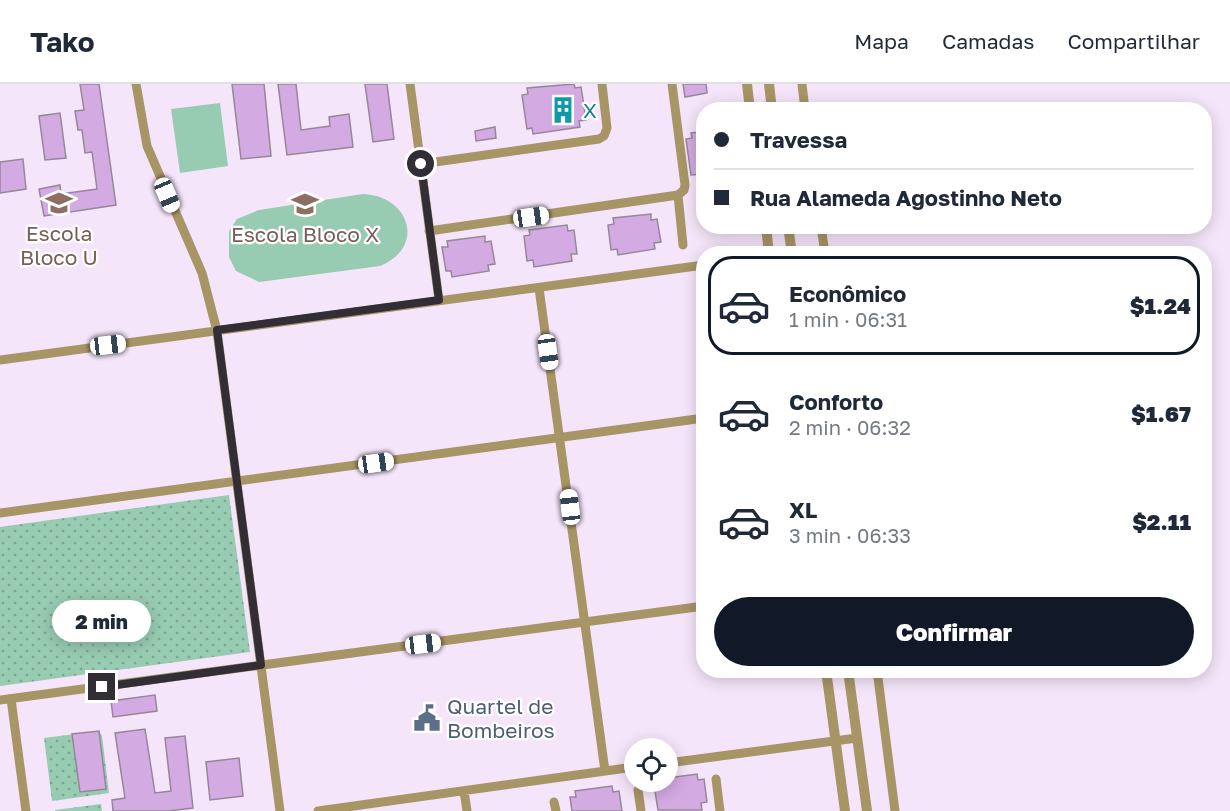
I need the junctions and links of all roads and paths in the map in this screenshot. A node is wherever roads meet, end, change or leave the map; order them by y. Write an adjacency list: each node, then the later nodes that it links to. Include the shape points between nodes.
1 (136, 84): 18 (street, via 147,146 202,273)
2 (410, 84): 11 (street)
3 (602, 84): 11 (street, via 607,128 599,139)
4 (672, 84): 12 (street, via 685,184)
5 (747, 84): 8 (street)
6 (769, 84): 9 (street)
7 (802, 84): 10 (street)
8 (749, 102)
9 (771, 102)
10 (804, 102)
11 (421, 164): 13 (street)
12 (678, 195): 13 (street); 14 (street)
13 (429, 231): 17 (street)
14 (683, 245)
15 (696, 266): 16 (street)
16 (540, 288): 17 (street); 21 (street)
17 (439, 300): 18 (street)
18 (217, 330): 19 (street); 22 (street)
19 (0, 360)
20 (696, 419): 21 (street)
21 (560, 438): 22 (street); 25 (street)
22 (239, 481): 23 (street); 26 (street)
23 (0, 513)
24 (696, 607): 25 (street)
25 (585, 623): 26 (street); 36 (street)
26 (261, 665): 30 (street); 41 (street)
27 (827, 678): 33 (street)
28 (849, 678): 32 (street)
29 (879, 678): 48 (street)
30 (11, 699): 31 (street); 40 (street)
31 (0, 700)
32 (857, 738): 33 (street); 47 (street)
33 (836, 741): 34 (street); 46 (street)
34 (678, 762)
35 (624, 768): 36 (street)
36 (605, 771): 38 (street)
37 (716, 779): 45 (street)
38 (464, 791): 42 (street); 43 (street)
39 (638, 792): 44 (street)
40 (26, 811)
41 (280, 811)
42 (318, 811)
43 (467, 811)
44 (641, 811)
45 (720, 811)
46 (845, 811)
47 (867, 811)
48 (895, 811)

